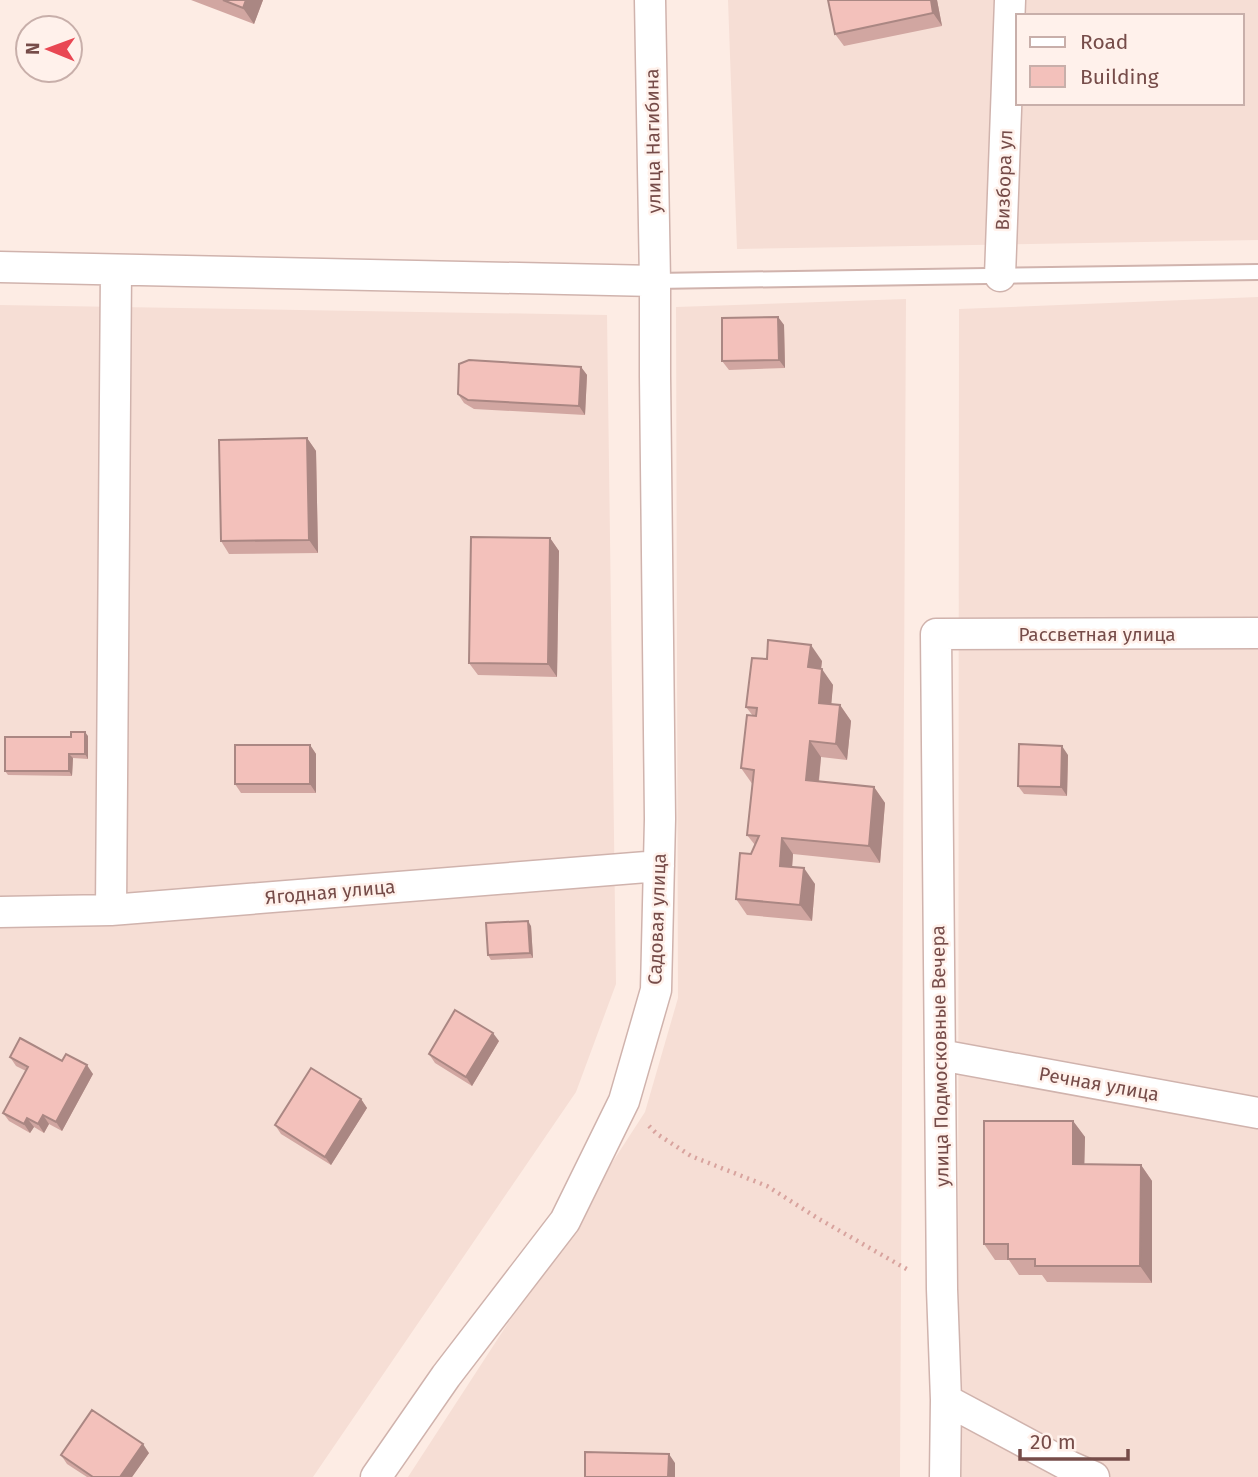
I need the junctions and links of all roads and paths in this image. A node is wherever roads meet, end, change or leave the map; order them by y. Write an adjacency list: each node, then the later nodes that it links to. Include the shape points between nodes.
1 (650, 0): 7 (street, улица Нагибина)
2 (1010, 0): 6 (street, Визбора ул)
3 (0, 267): 4 (street)
4 (116, 270): 7 (street); 11 (street)
5 (1258, 272): 6 (lane)
6 (1000, 275): 7 (lane)
7 (655, 281): 10 (street, Садовая улица)
8 (1258, 633): 9 (street, Рассветная улица)
9 (936, 634): 13 (street, улица Подмосковные Вечера)
10 (659, 866): 11 (street, Ягодная улица); 14 (street, Садовая улица, via 656,990)
11 (111, 910): 12 (street, Ягодная улица)
12 (0, 912)
13 (940, 1055): 15 (street, Речная улица); 16 (street, улица Подмосковные Вечера)
14 (624, 1101): 16 (path, via 657,1134 691,1156 767,1186); 18 (street, Садовая улица, via 565,1221)
15 (1258, 1113)
16 (942, 1289): 17 (street, улица Подмосковные Вечера)
17 (946, 1400): 19 (street, улица Подмосковные Вечера); 20 (street)
18 (376, 1477)
19 (945, 1477)
20 (1094, 1477)

